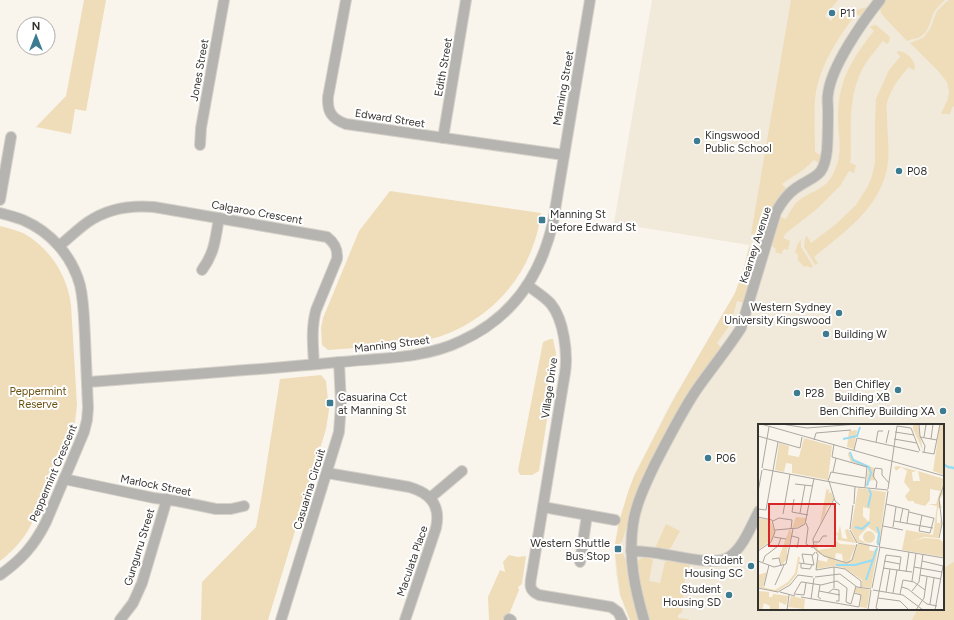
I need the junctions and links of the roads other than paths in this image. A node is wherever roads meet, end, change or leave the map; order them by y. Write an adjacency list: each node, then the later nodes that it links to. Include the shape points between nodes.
1 (224, 0): 8 (street, Jones Street)
2 (346, 0): 7 (street, Edward Street, via 328,97 330,114 346,124)
3 (466, 0): 7 (street, Edith Street)
4 (590, 0): 9 (street, Manning Street)
5 (880, 0): 29 (street, Kearney Avenue, via 833,74 828,95 826,159 822,169 816,177 791,192 776,212 741,328 682,413 648,478 633,523)
6 (11, 137): 10 (street)
7 (443, 138): 9 (street, Edward Street)
8 (200, 145)
9 (564, 155): 15 (street, Manning Street, via 550,234 539,265)
10 (0, 200)
11 (0, 213): 13 (street, Peppermint Crescent, via 30,224 44,232)
12 (219, 218): 13 (street, Calgaroo Crescent, via 133,206 109,212 88,222); 14 (street, via 213,251); 17 (street, Calgaroo Crescent, via 323,236 335,244 337,259 314,317)
13 (59, 246): 18 (street, Peppermint Crescent, via 74,271 82,294)
14 (202, 270)
15 (527, 285): 16 (street, Manning Street, via 514,303 493,322 448,347 413,356); 25 (street, Village Drive, via 554,308 564,336 566,356)
16 (339, 362): 17 (street, Manning Street); 20 (street, Casuarina Circuit, via 339,432)
17 (314, 364): 18 (street, Manning Street)
18 (87, 382): 21 (street, Peppermint Crescent, via 87,420)
19 (462, 471): 22 (street)
20 (327, 473): 22 (street, via 409,486 424,492); 33 (street, Casuarina Circuit)
21 (64, 479): 23 (street, Marlock Street); 31 (street, Peppermint Crescent, via 35,542 21,559)
22 (430, 498): 34 (street, Maculata Place, via 436,508 437,525)
23 (167, 499): 24 (street, Marlock Street, via 221,509); 32 (street, Gungurru Street, via 142,583 133,603)
24 (244, 506)
25 (542, 507): 27 (street); 35 (street, Village Drive, via 530,583 532,590 539,595 611,607 618,612)
26 (758, 513): 29 (street, via 739,548 728,558 699,561 654,552)
27 (587, 515): 28 (street); 30 (street)
28 (616, 520)
29 (631, 551): 36 (street, Kearney Avenue, via 634,580)
30 (580, 562)
31 (0, 575)
32 (120, 620)
33 (281, 620)
34 (405, 620)
35 (622, 620)
36 (644, 620)

